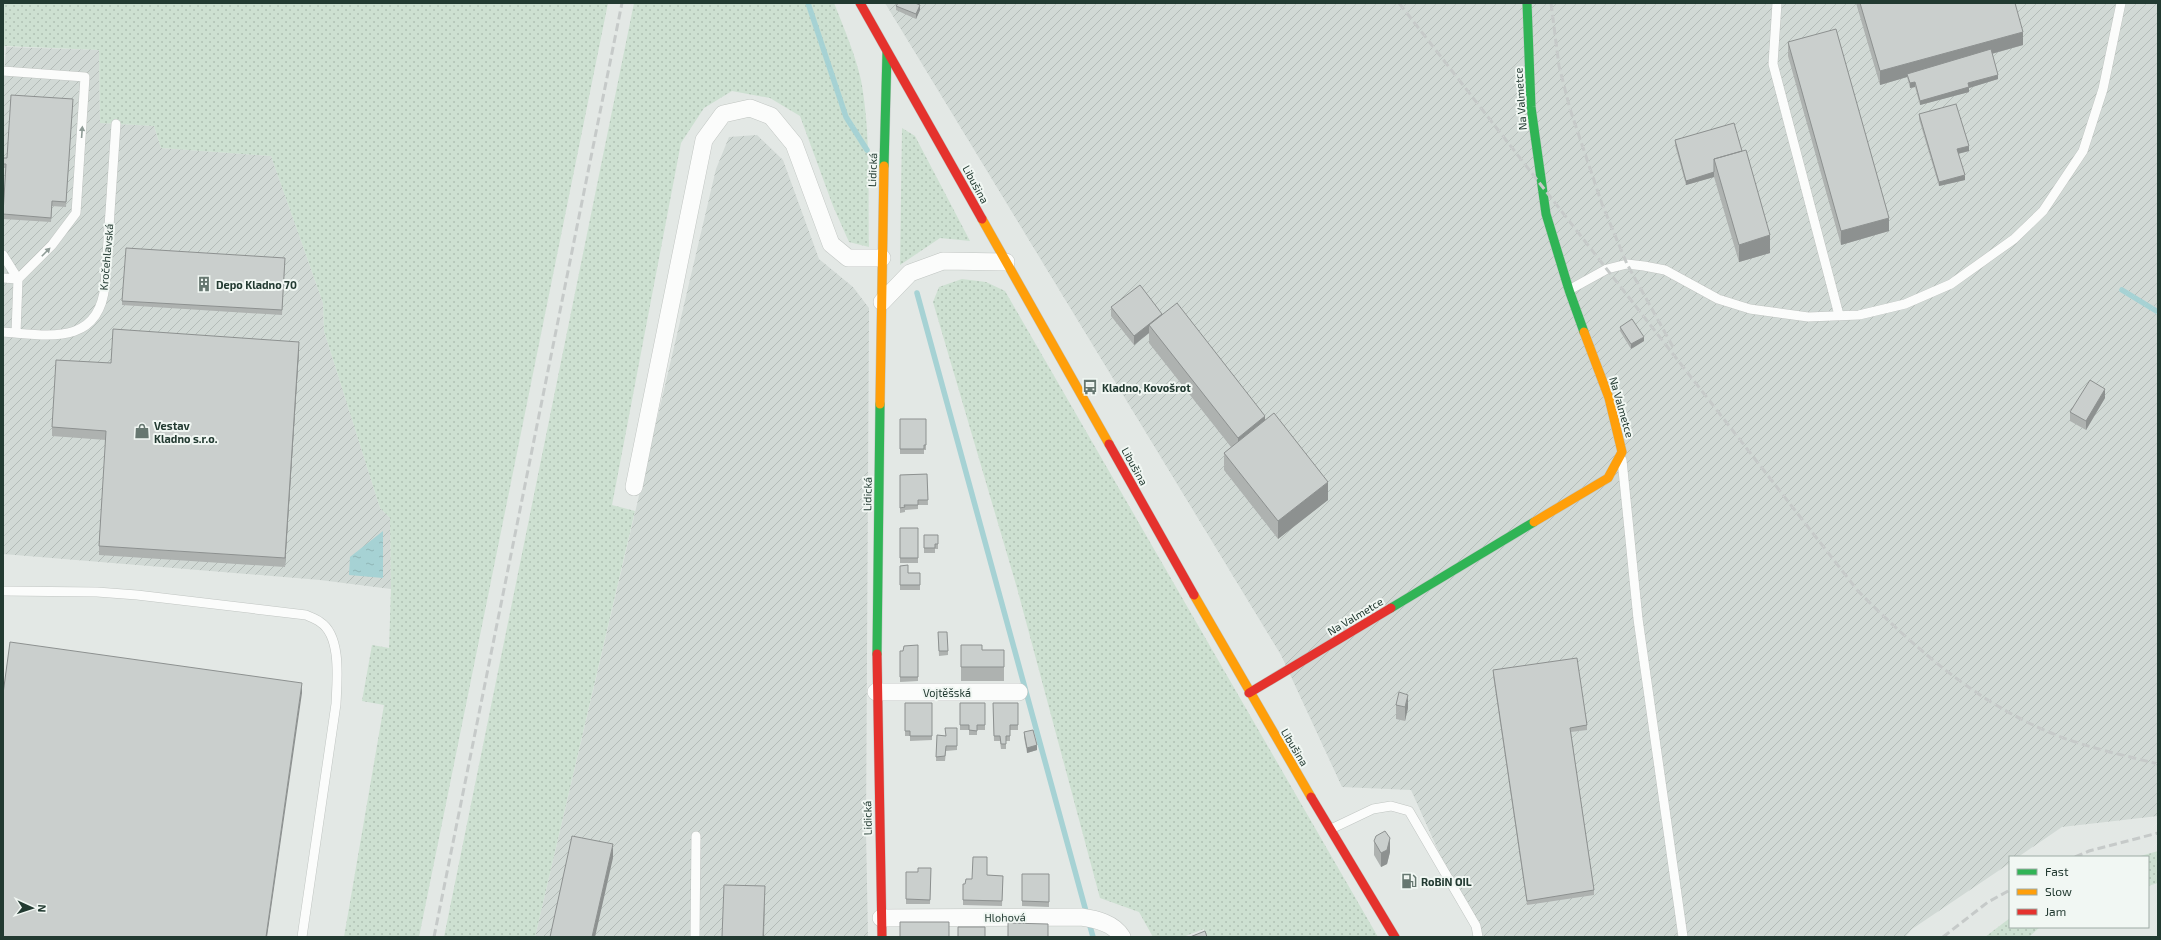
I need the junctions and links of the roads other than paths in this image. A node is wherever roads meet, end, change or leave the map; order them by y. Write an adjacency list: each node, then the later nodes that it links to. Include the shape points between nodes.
1 (860, 3): 5 (street, Libušina)
2 (1527, 3): 13 (street, Na Valmetce, via 1531,106 1541,184 1546,214)
3 (1777, 3): 15 (lane, via 1773,64)
4 (2121, 3): 15 (lane, via 2104,89 2083,151 2043,211 2014,239 1951,284 1905,304 1859,315)
5 (888, 50): 9 (street, Lidická); 10 (street, Libušina)
6 (3, 71): 12 (lane, one-way to 6, via 52,245 76,213 85,77)
7 (116, 124): 17 (lane, Kročehlavská, via 104,285 100,306 83,327 68,334)
8 (3, 255): 12 (lane)
9 (882, 258): 14 (street, Lidická); 19 (street, via 848,258 831,244 794,144 771,116 750,108 723,114 704,140)
10 (1006, 262): 14 (street, via 943,261 910,273); 23 (street, Libušina)
11 (3, 278): 12 (lane)
12 (18, 279): 17 (lane)
13 (1569, 290): 15 (lane, via 1607,269 1627,264 1665,270 1718,299 1750,309 1808,317); 18 (street, Na Valmetce, via 1609,398)
14 (882, 302): 21 (street, Lidická)
15 (1839, 316)
16 (3, 332): 17 (lane, Kročehlavská)
17 (16, 333)
18 (1622, 452): 23 (street, Na Valmetce, via 1608,478); 33 (lane, via 1638,619)
19 (634, 487)
20 (3, 591): 27 (lane, via 137,595 306,615 321,622 333,641 338,668 336,704)
21 (876, 692): 22 (street, Vojtěšská); 26 (street, Lidická)
22 (1019, 692)
23 (1249, 693): 24 (street, Libušina)
24 (1330, 830): 31 (street, Libušina); 32 (lane, via 1373,808 1391,806 1410,811 1476,926)
25 (696, 836): 28 (lane)
26 (881, 918): 29 (street, Lidická); 30 (street, Hlohová, via 1081,916 1112,926)
27 (302, 937)
28 (695, 937)
29 (882, 937)
30 (1122, 937)
31 (1395, 937)
32 (1478, 937)
33 (1683, 937)

